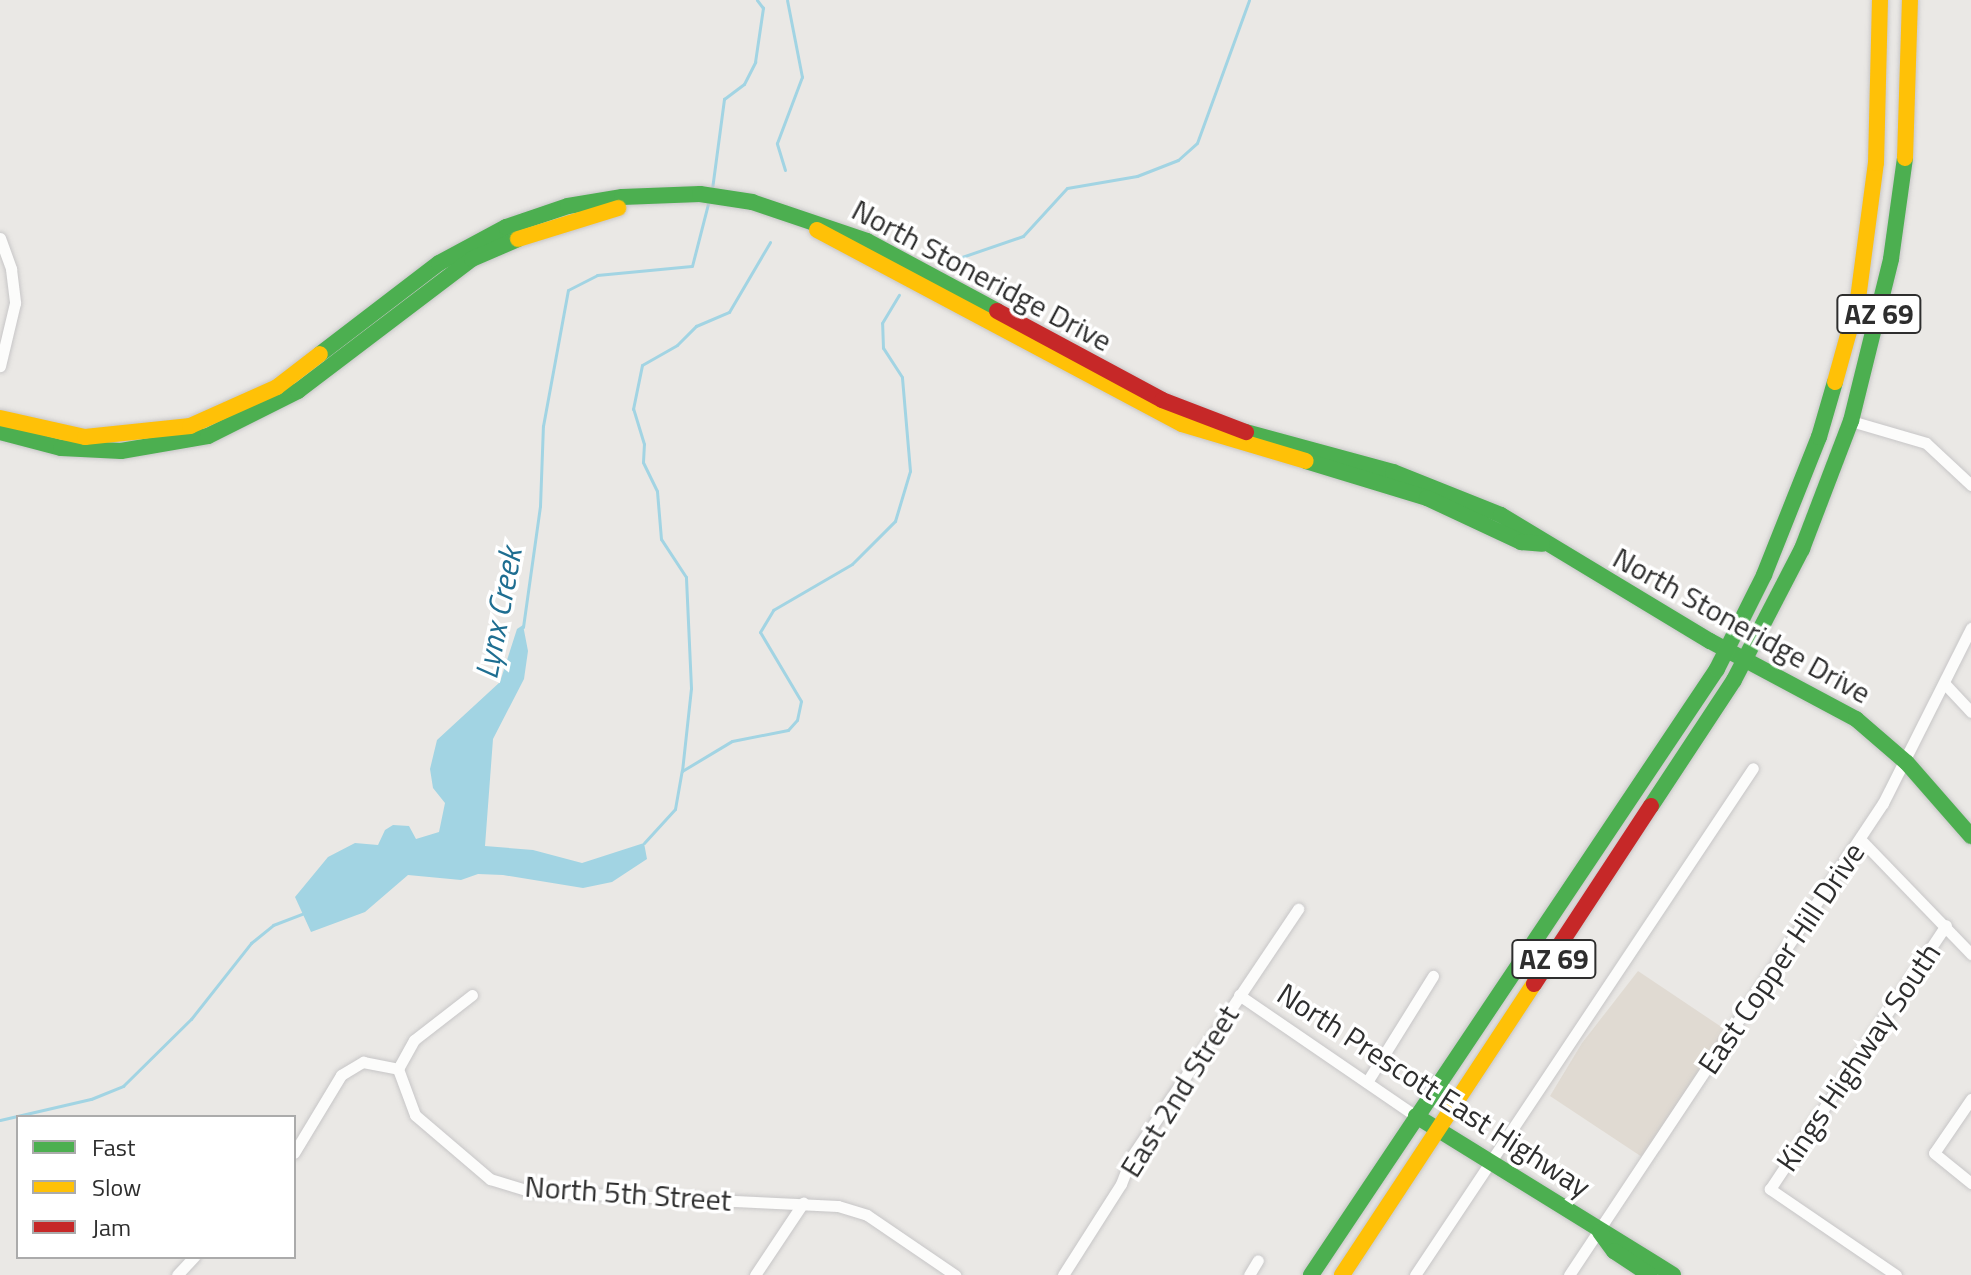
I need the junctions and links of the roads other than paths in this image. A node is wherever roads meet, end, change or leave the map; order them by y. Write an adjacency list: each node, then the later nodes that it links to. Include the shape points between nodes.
1 (1880, 0): 11 (main road, AZ 69, via 1876,163 1858,299 1819,437)
2 (1910, 0): 7 (main road, AZ 69, via 1909,130 1900,206)
3 (677, 199): 6 (main road, North Stoneridge Drive, via 595,201 506,227 439,263 277,387 190,426 85,437); 8 (main road, North Stoneridge Drive, via 586,215 472,259 298,391 208,436 121,451 61,448); 11 (main road, North Stoneridge Drive, via 751,205 867,241 1162,400 1242,431 1470,500 1528,529 1542,544)
4 (0, 238): 5 (street, via 15,303)
5 (0, 366)
6 (0, 418)
7 (1851, 421): 9 (street, via 1926,443); 12 (main road, AZ 69, via 1802,549)
8 (0, 432)
9 (1971, 485)
10 (1971, 628): 13 (street, East Copper Hill Drive)
11 (1727, 650): 12 (main road, North Stoneridge Drive); 28 (main road, AZ 69)
12 (1747, 659): 15 (main road, North Stoneridge Drive, via 1856,719); 29 (main road, AZ 69)
13 (1945, 684): 14 (street); 15 (street, East Copper Hill Drive)
14 (1971, 712)
15 (1907, 763): 17 (main road, North Stoneridge Drive); 18 (street, East Copper Hill Drive)
16 (1753, 768): 31 (street)
17 (1971, 836)
18 (1860, 839): 20 (street); 34 (street, East Copper Hill Drive)
19 (1298, 909): 24 (street, East 2nd Street)
20 (1946, 925): 21 (street); 48 (street, Kings Highway South, via 1770,1189)
21 (1971, 954)
22 (1433, 976): 26 (street)
23 (472, 995): 25 (street, via 414,1040)
24 (1239, 995): 26 (street, North Prescott East Highway); 40 (street, East 2nd Street, via 1132,1156 1121,1184)
25 (398, 1069): 30 (street, via 363,1062 341,1075); 33 (street, North 5th Street, via 415,1115 490,1179 529,1191)
26 (1367, 1082): 28 (street, North Prescott East Highway)
27 (1971, 1099): 32 (street, via 1934,1153)
28 (1416, 1116): 29 (main road, North Prescott East Highway); 42 (main road, AZ 69)
29 (1438, 1131): 31 (main road, North Prescott East Highway); 43 (main road, AZ 69)
30 (296, 1150)
31 (1490, 1163): 34 (main road, North Prescott East Highway); 44 (street)
32 (1971, 1183)
33 (803, 1203): 38 (street); 39 (street, North 5th Street, via 867,1215)
34 (1599, 1231): 45 (street, East Copper Hill Drive); 46 (main road, North Prescott East Highway, via 1614,1251); 47 (main road, North Prescott East Highway, via 1621,1239)
35 (192, 1259): 37 (street)
36 (1258, 1260): 41 (street)
37 (177, 1275)
38 (755, 1275)
39 (955, 1275)
40 (1063, 1275)
41 (1249, 1275)
42 (1311, 1275)
43 (1342, 1275)
44 (1415, 1275)
45 (1569, 1275)
46 (1650, 1275)
47 (1673, 1275)
48 (1896, 1275)

